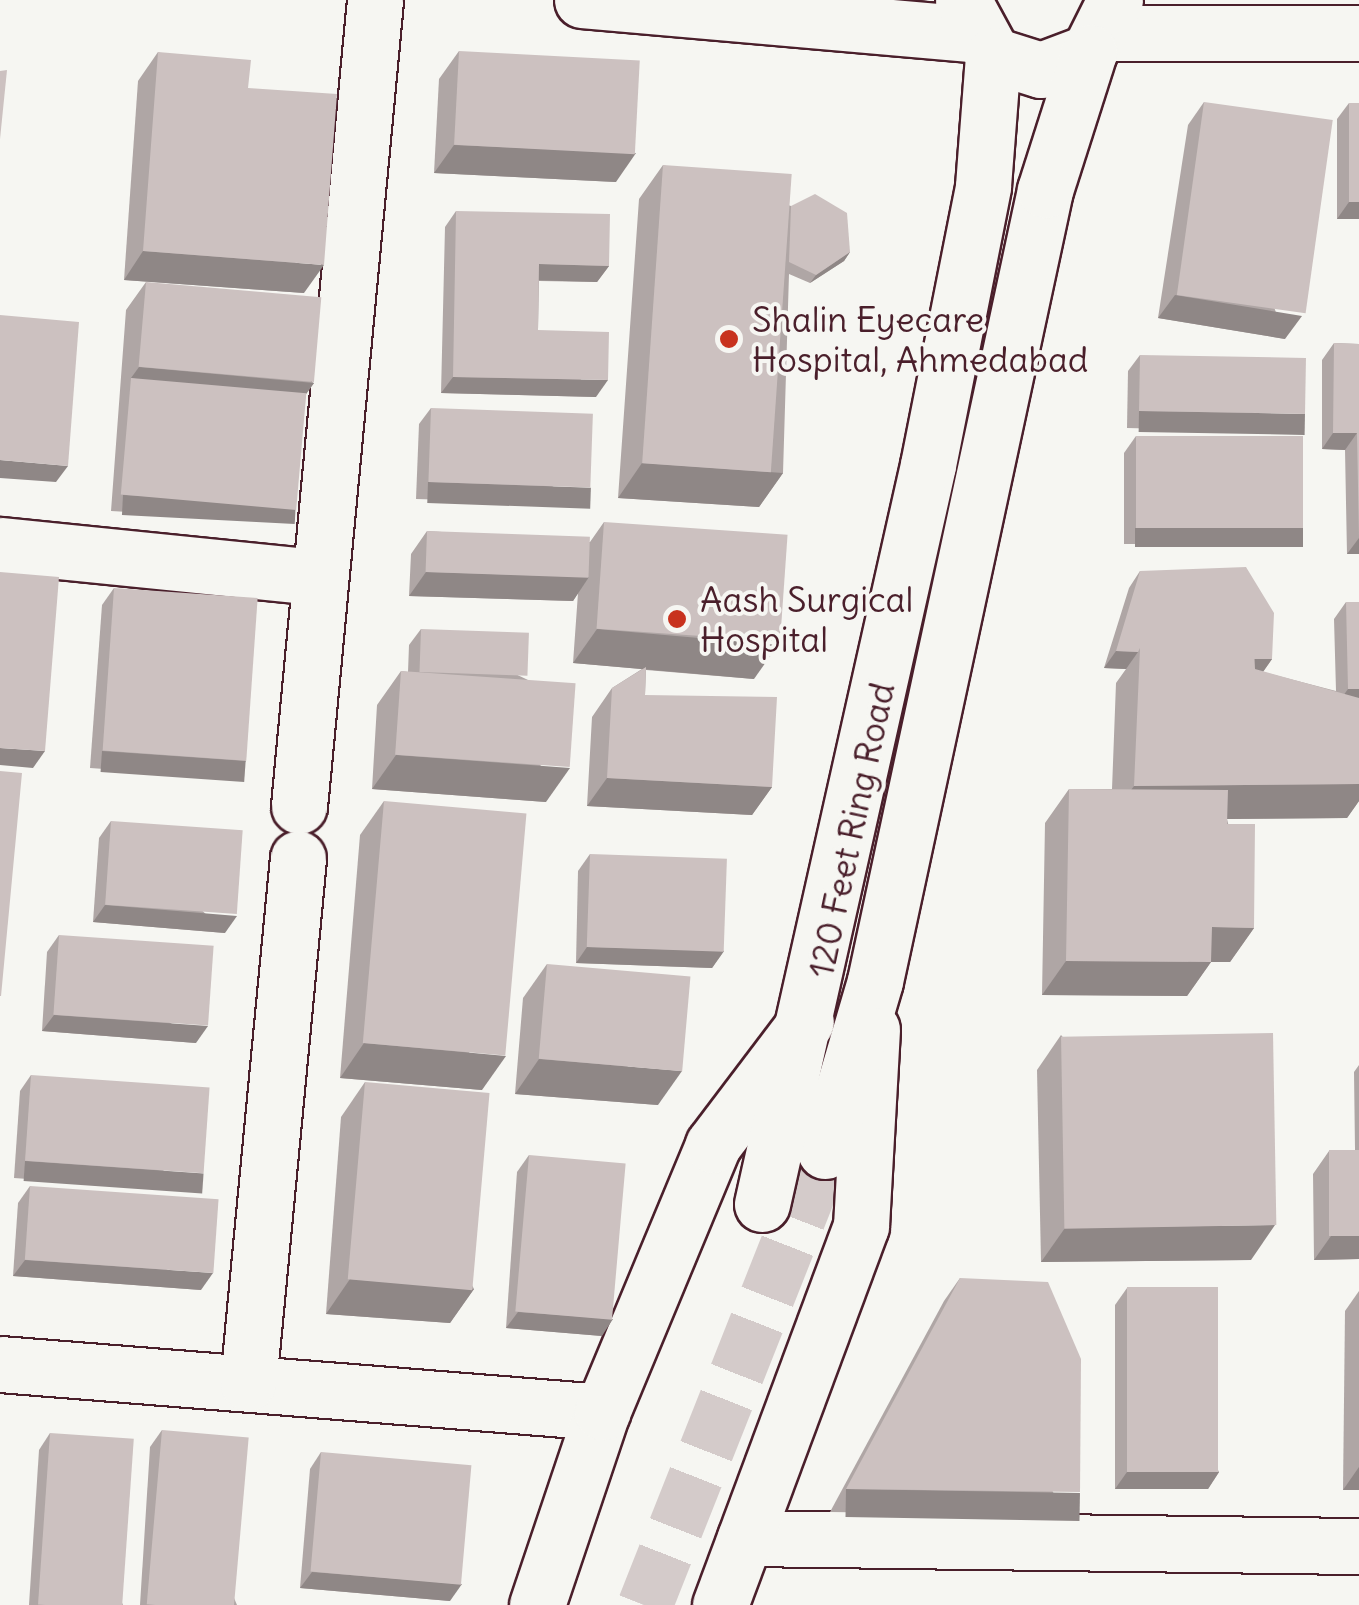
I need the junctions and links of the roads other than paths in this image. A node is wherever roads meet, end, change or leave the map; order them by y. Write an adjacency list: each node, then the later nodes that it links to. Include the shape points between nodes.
1 (375, 0): 7 (street)
2 (582, 0): 4 (street)
3 (1103, 28): 4 (street, via 1041,70); 5 (street); 8 (street, 120 Feet Ring Road, via 1046,190)
4 (976, 30): 9 (street, 120 Feet Ring Road, via 983,186)
5 (1359, 32)
6 (0, 545): 7 (street)
7 (314, 577): 13 (street, via 299,832)
8 (874, 981): 10 (street); 15 (street, via 860,1226)
9 (812, 1015): 11 (street, 120 Feet Ring Road); 14 (street, via 713,1145)
10 (825, 1151)
11 (762, 1204)
12 (0, 1364): 13 (street)
13 (248, 1384): 14 (street)
14 (602, 1412): 17 (street)
15 (745, 1538): 16 (street); 18 (street)
16 (1359, 1546)
17 (538, 1605)
18 (720, 1605)

